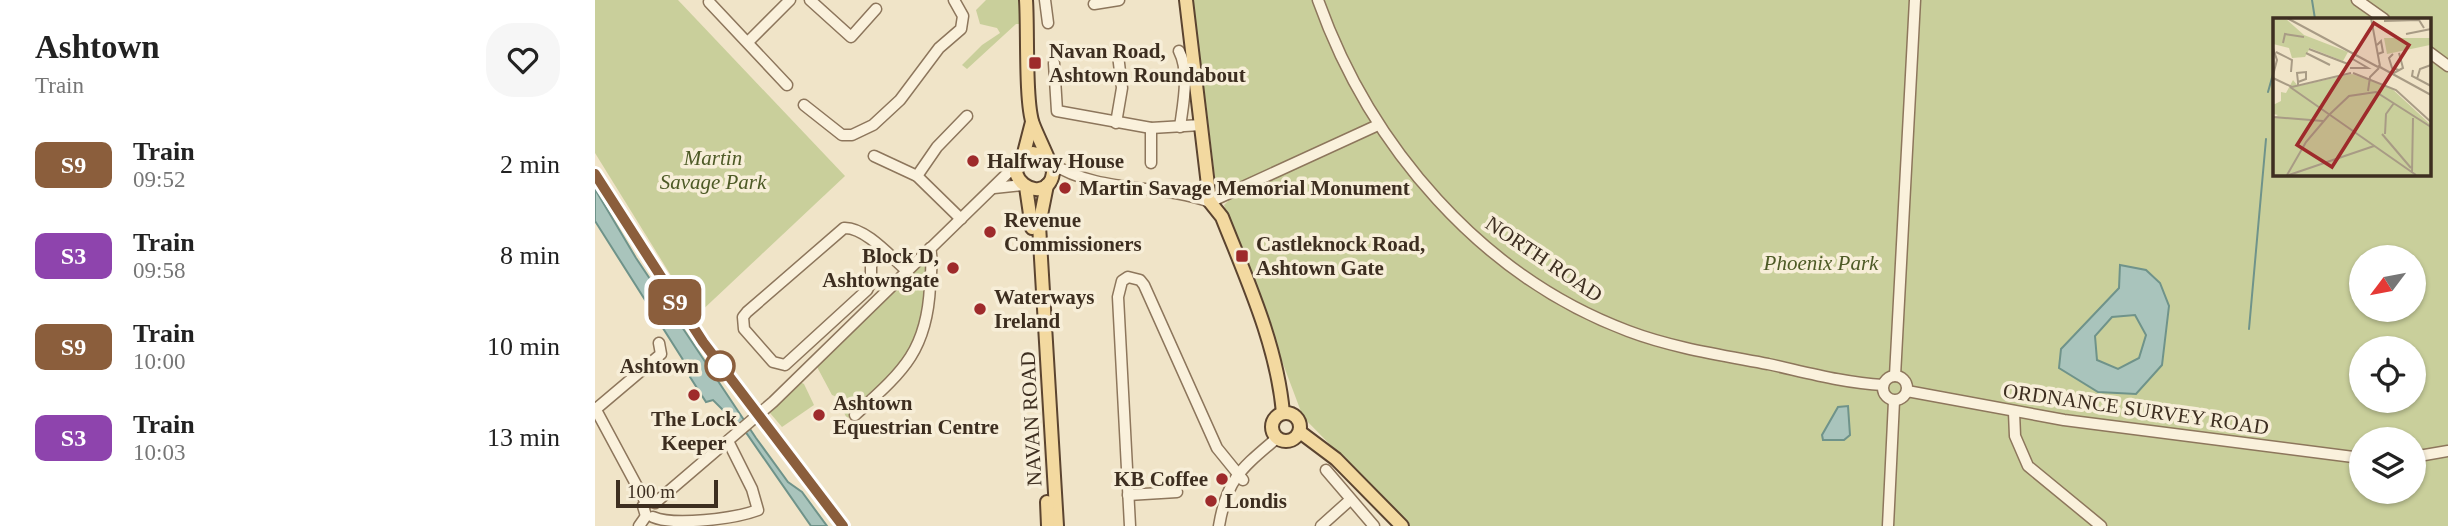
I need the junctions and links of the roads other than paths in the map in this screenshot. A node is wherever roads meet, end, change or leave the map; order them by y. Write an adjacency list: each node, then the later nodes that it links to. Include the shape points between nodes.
1 (790, 0): 16 (street)
2 (810, 0): 13 (street, via 851,37)
3 (954, 0): 23 (street, via 963,16 961,29 939,48 883,118 852,135 842,135)
4 (1027, 0): 25 (main road)
5 (1045, 0): 15 (street)
6 (1114, 0): 12 (street)
7 (1186, 0): 27 (main road)
8 (1318, 0): 28 (street, NORTH ROAD, via 1345,66)
9 (1915, 0): 46 (street)
10 (2357, 0): 14 (street)
11 (709, 2): 16 (street)
12 (1094, 4)
13 (876, 9)
14 (2382, 18)
15 (1048, 23)
16 (749, 41): 22 (street)
17 (1179, 51): 29 (street, via 1185,94)
18 (2431, 53): 21 (street)
19 (1118, 55): 26 (street, via 1122,88)
20 (1054, 63): 26 (street, via 1057,111)
21 (2448, 66)
22 (787, 85)
23 (804, 105)
24 (967, 116): 36 (street)
25 (1032, 122): 32 (main road); 33 (main road)
26 (1117, 123): 30 (street)
27 (1201, 125): 29 (street); 40 (main road)
28 (1378, 125): 40 (street); 47 (street, NORTH ROAD, via 1426,189 1473,235 1552,292 1596,317 1654,339)
29 (1180, 127): 30 (street)
30 (1151, 128): 34 (street)
31 (874, 156): 36 (street)
32 (1021, 160): 33 (main road, via 1033,153); 38 (main road, via 1016,173); 39 (street)
33 (1049, 160): 35 (street); 37 (main road)
34 (1151, 163)
35 (1070, 174): 37 (street); 40 (street)
36 (916, 176): 41 (street)
37 (1050, 181): 38 (main road, via 1036,190); 67 (main road, NAVAN ROAD, via 1039,225)
38 (1024, 186): 39 (street); 69 (main road, NAVAN ROAD, via 1035,267)
39 (994, 188): 41 (street)
40 (1210, 202): 52 (main road, via 1223,216 1273,353)
41 (961, 219): 42 (street)
42 (930, 248): 44 (street); 53 (street, via 928,320 920,344 903,368)
43 (883, 249): 43 (street, via 852,227 844,228 747,312 744,329 773,362 785,365 867,290 871,265); 44 (street)
44 (907, 270): 56 (street)
45 (659, 343): 50 (street, via 661,354)
46 (1895, 376): 47 (street); 48 (street, via 1905,382)
47 (1883, 385): 49 (street, via 1885,396)
48 (1907, 391): 49 (street); 51 (street, ORDNANCE SURVEY ROAD)
49 (1894, 401): 76 (street)
50 (595, 408): 65 (street)
51 (2014, 412): 59 (street, ORDNANCE SURVEY ROAD); 77 (street, via 2015,436 2028,466)
52 (1283, 413): 54 (main road, via 1296,416); 55 (main road, via 1273,421)
53 (855, 415)
54 (1300, 432): 55 (main road, via 1290,441); 75 (main road, via 1336,459)
55 (1277, 438): 61 (street)
56 (728, 441): 65 (street); 66 (street, via 753,489 758,510 688,523 664,523)
57 (2448, 451): 58 (street)
58 (2426, 455)
59 (2349, 456)
60 (1326, 470): 64 (street)
61 (1240, 477): 63 (street, via 1217,448 1144,285 1128,278 1122,281 1118,297); 72 (street, via 1224,497)
62 (1177, 492): 63 (street)
63 (1129, 495): 71 (street)
64 (1350, 500): 73 (street); 74 (street)
65 (651, 503): 66 (street, via 642,509)
66 (649, 516): 68 (street)
67 (1057, 520): 70 (main road)
68 (639, 526)
69 (1048, 526)
70 (1065, 526)
71 (1130, 526)
72 (1220, 526)
73 (1321, 526)
74 (1374, 526)
75 (1402, 526)
76 (1888, 526)
77 (2101, 526)

